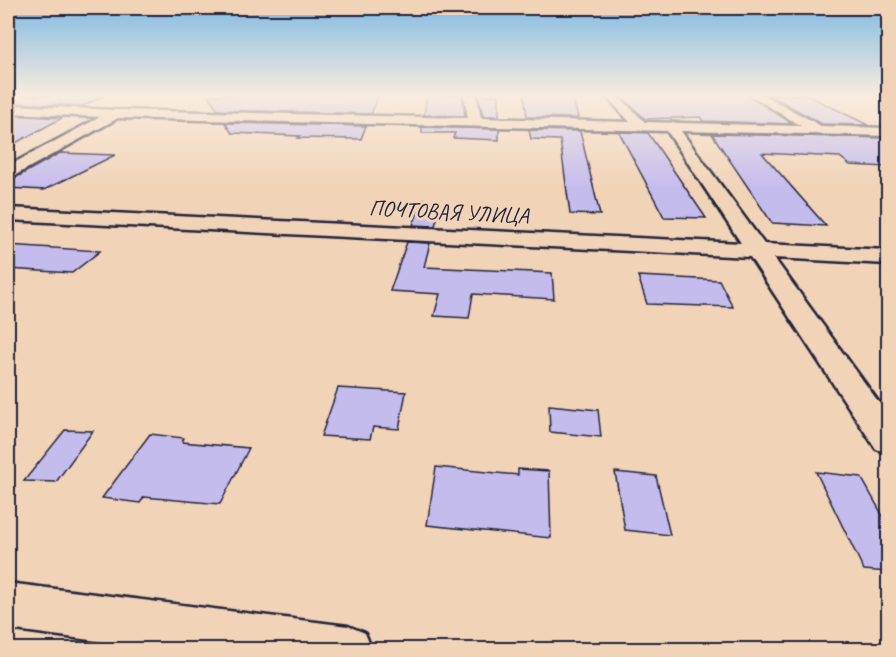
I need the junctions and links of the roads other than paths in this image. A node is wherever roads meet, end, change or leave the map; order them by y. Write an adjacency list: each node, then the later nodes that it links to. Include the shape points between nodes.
1 (93, 126): 9 (street)
2 (564, 126): 5 (street)
3 (641, 126): 5 (street)
4 (811, 126): 7 (street)
5 (643, 128): 6 (street)
6 (672, 128): 7 (street); 11 (street)
7 (817, 129): 8 (street)
8 (888, 132)
9 (8, 172)
10 (8, 214): 11 (street, ПОЧТОВАЯ УЛИЦА)
11 (757, 250): 12 (street, ПОЧТОВАЯ УЛИЦА); 13 (street)
12 (888, 257)
13 (888, 440)
14 (8, 606): 15 (street)
15 (348, 650)

